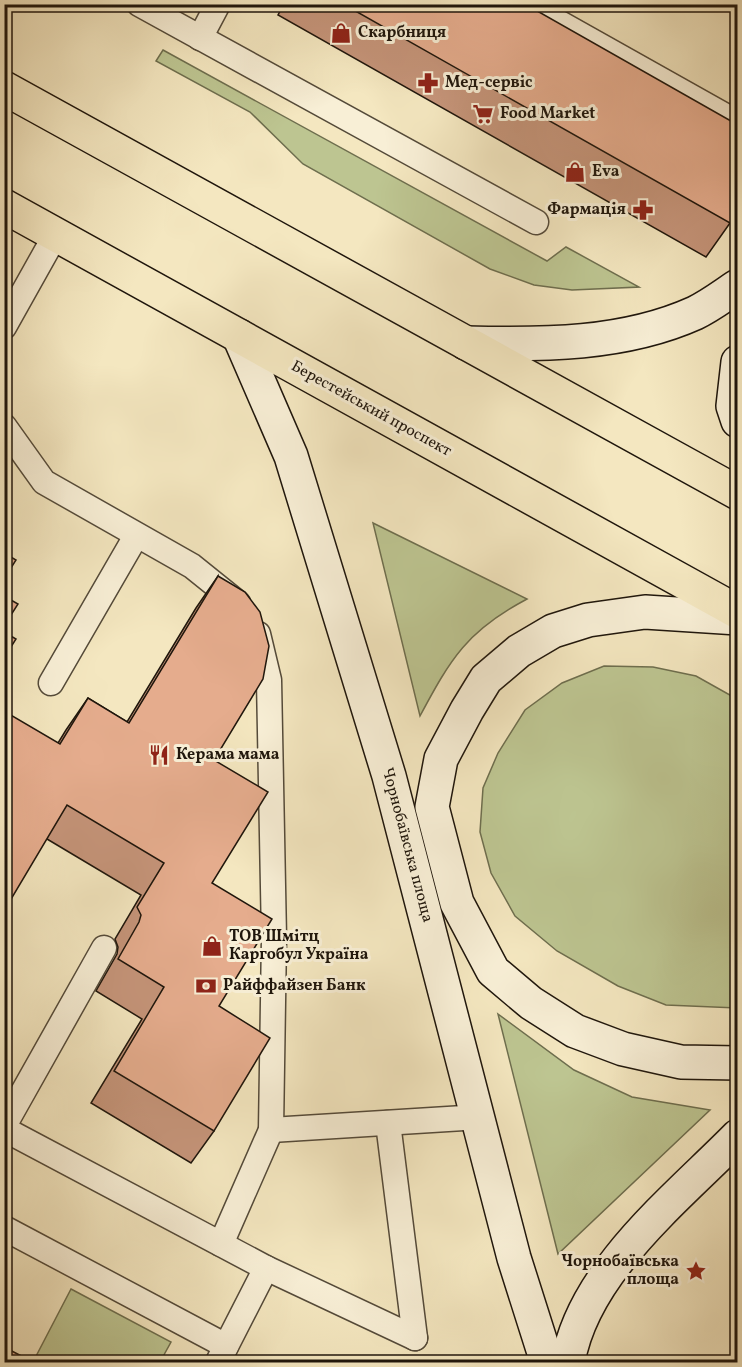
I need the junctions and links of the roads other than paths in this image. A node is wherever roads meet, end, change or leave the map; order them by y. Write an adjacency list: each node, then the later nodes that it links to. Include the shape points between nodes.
1 (139, 4): 4 (lane)
2 (219, 4): 4 (lane)
3 (526, 4): 6 (lane)
4 (200, 38): 8 (lane)
5 (4, 88): 13 (main road)
6 (738, 123)
7 (4, 206): 9 (main road, Берестейський проспект)
8 (536, 222)
9 (56, 234): 11 (lane); 12 (main road, Берестейський проспект)
10 (738, 286): 13 (main road, via 696,312 644,331 544,345)
11 (4, 327)
12 (239, 336): 19 (main road, Берестейський проспект); 24 (main road, Чорнобаївська площа, via 288,446 298,478 389,776)
13 (466, 343): 17 (main road)
14 (738, 362): 15 (main road, via 734,406)
15 (738, 421)
16 (4, 426): 18 (lane, via 44,482)
17 (738, 493)
18 (136, 536): 21 (lane); 27 (lane, via 192,566 242,606 261,640 269,680 274,938)
19 (738, 612)
20 (738, 618): 23 (main road, Чорнобаївська площа, via 645,612 588,620 553,632 519,651 486,679 467,710 441,759 432,807 457,903 493,971 531,1003 575,1031 624,1049 681,1062)
21 (51, 683)
22 (104, 948): 26 (lane)
23 (738, 1063)
24 (480, 1117): 25 (lane); 33 (main road, Чорнобаївська площа, via 514,1258)
25 (388, 1123): 27 (lane); 31 (lane, via 415,1338)
26 (4, 1128): 30 (lane)
27 (271, 1130): 30 (lane)
28 (738, 1136): 34 (main road, via 626,1248 594,1293 570,1347)
29 (4, 1227): 32 (lane)
30 (221, 1244): 31 (lane)
31 (266, 1268): 32 (lane)
32 (222, 1354)
33 (547, 1362)
34 (568, 1362)

